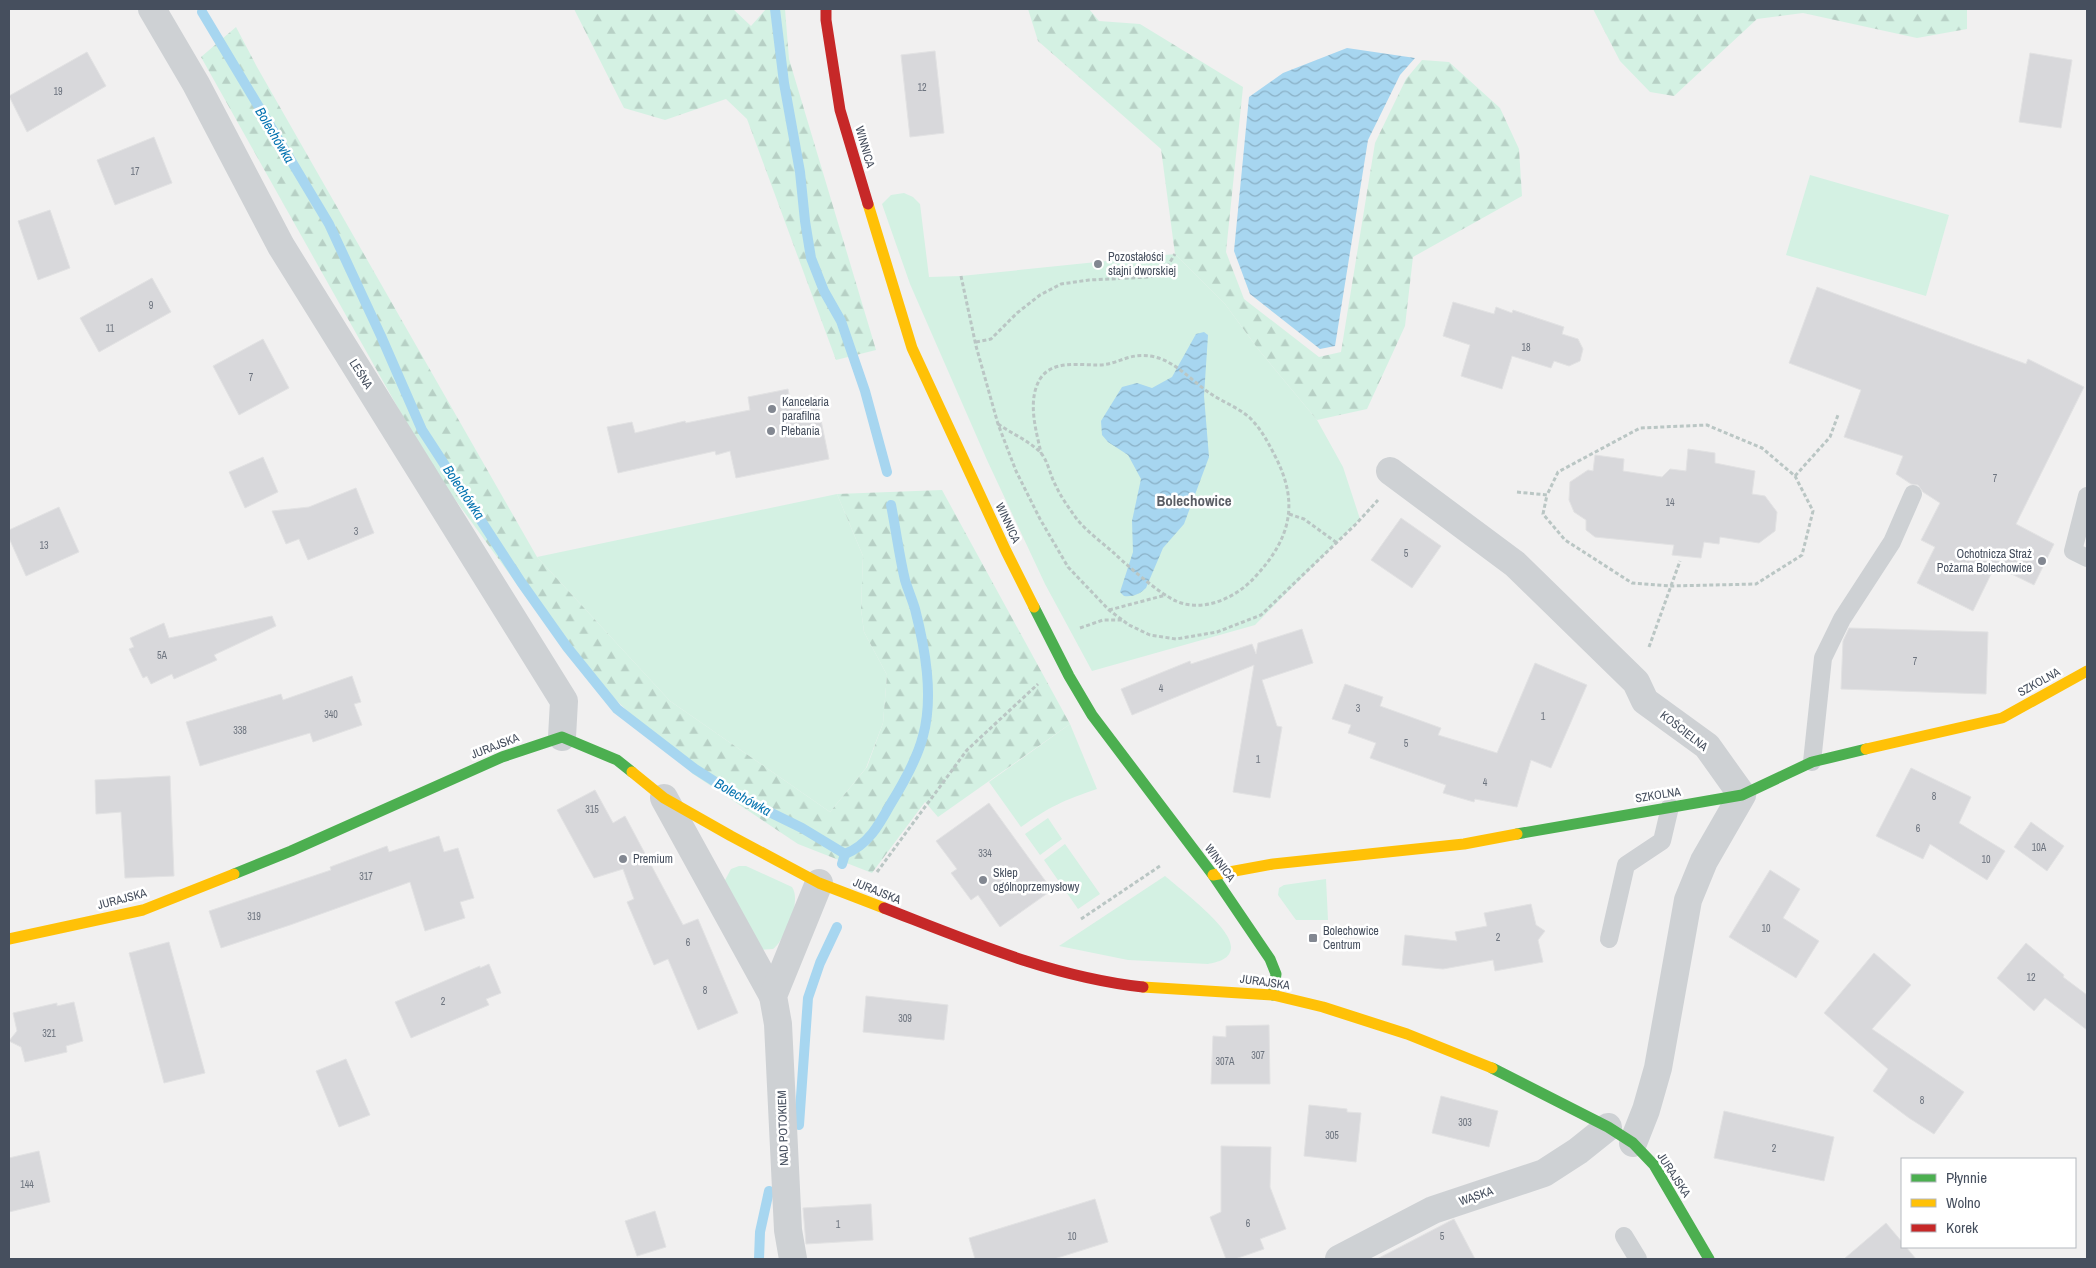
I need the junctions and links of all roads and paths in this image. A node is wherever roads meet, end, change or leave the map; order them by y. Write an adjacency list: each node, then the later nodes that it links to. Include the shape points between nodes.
1 (152, 9): 25 (street, LEŚNA, via 196,84 281,246 564,701)
2 (826, 9): 31 (street, WINNICA, via 840,110 912,348 1006,552 1069,676 1092,715)
3 (1175, 254): 5 (path, via 1165,270 1150,277 1061,284 1017,313 991,339)
4 (961, 276): 5 (path)
5 (976, 342): 7 (path)
6 (1838, 415): 10 (path, via 1830,437)
7 (998, 424): 8 (path); 21 (path, via 1016,471 1044,527 1068,567)
8 (1041, 453): 15 (path, via 1034,417 1035,390 1041,377 1061,365 1101,365 1129,356 1157,358 1248,416 1264,434 1279,464 1289,495); 20 (path, via 1056,486 1078,520 1126,564)
9 (1394, 474): 16 (path); 27 (street, KOŚCIELNA, via 1515,564 1636,682 1645,701 1706,746)
10 (1795, 476): 13 (path, via 1762,448 1708,425 1640,428 1558,472); 19 (path, via 1813,511 1802,555 1756,584)
11 (1517, 492): 13 (path)
12 (1913, 494): 26 (lane, via 1892,542 1842,618 1823,658)
13 (1547, 495): 19 (path, via 1543,514 1565,540 1632,583)
14 (2087, 496): 17 (lane, via 2073,551)
15 (1289, 514): 16 (path, via 1304,519); 20 (path, via 1284,535 1272,559 1252,580 1231,595 1215,603 1194,606 1175,601)
16 (1337, 543): 21 (path, via 1261,616 1216,632 1176,639 1150,635)
17 (2087, 558)
18 (1680, 561): 19 (path)
19 (1671, 586): 22 (path)
20 (1167, 595): 21 (path)
21 (1109, 610)
22 (1649, 647)
23 (2087, 671): 26 (street, SZKOLNA, via 2002,718)
24 (1042, 681): 32 (path, via 967,750)
25 (562, 737): 28 (street, JURAJSKA, via 617,760); 35 (street, JURAJSKA, via 502,757 291,851 143,910)
26 (1812, 762): 27 (street, SZKOLNA)
27 (1742, 796): 29 (street, SZKOLNA); 40 (street, via 1704,861 1688,900 1658,1068)
28 (664, 798): 33 (street, JURAJSKA); 38 (street, NAD POTOKIEM)
29 (1670, 807): 31 (street, SZKOLNA, via 1464,844 1273,864); 36 (lane, via 1662,841 1626,865)
30 (1160, 866): 34 (path)
31 (1213, 874): 37 (street, WINNICA, via 1270,958 1276,974)
32 (872, 879)
33 (819, 883): 37 (street, JURAJSKA, via 1013,958 1070,975 1152,988); 38 (street)
34 (1081, 919)
35 (9, 939)
36 (1609, 939)
37 (1273, 995): 39 (street, JURAJSKA, via 1358,1018 1448,1049 1551,1096)
38 (773, 996): 42 (street, NAD POTOKIEM, via 778,1024 788,1230)
39 (1608, 1127): 40 (street, JURAJSKA); 43 (street, WĄSKA, via 1544,1173 1433,1210)
40 (1633, 1143): 45 (street, JURAJSKA, via 1654,1165)
41 (1624, 1236): 44 (lane)
42 (793, 1259)
43 (1339, 1259)
44 (1638, 1259)
45 (1709, 1259)

